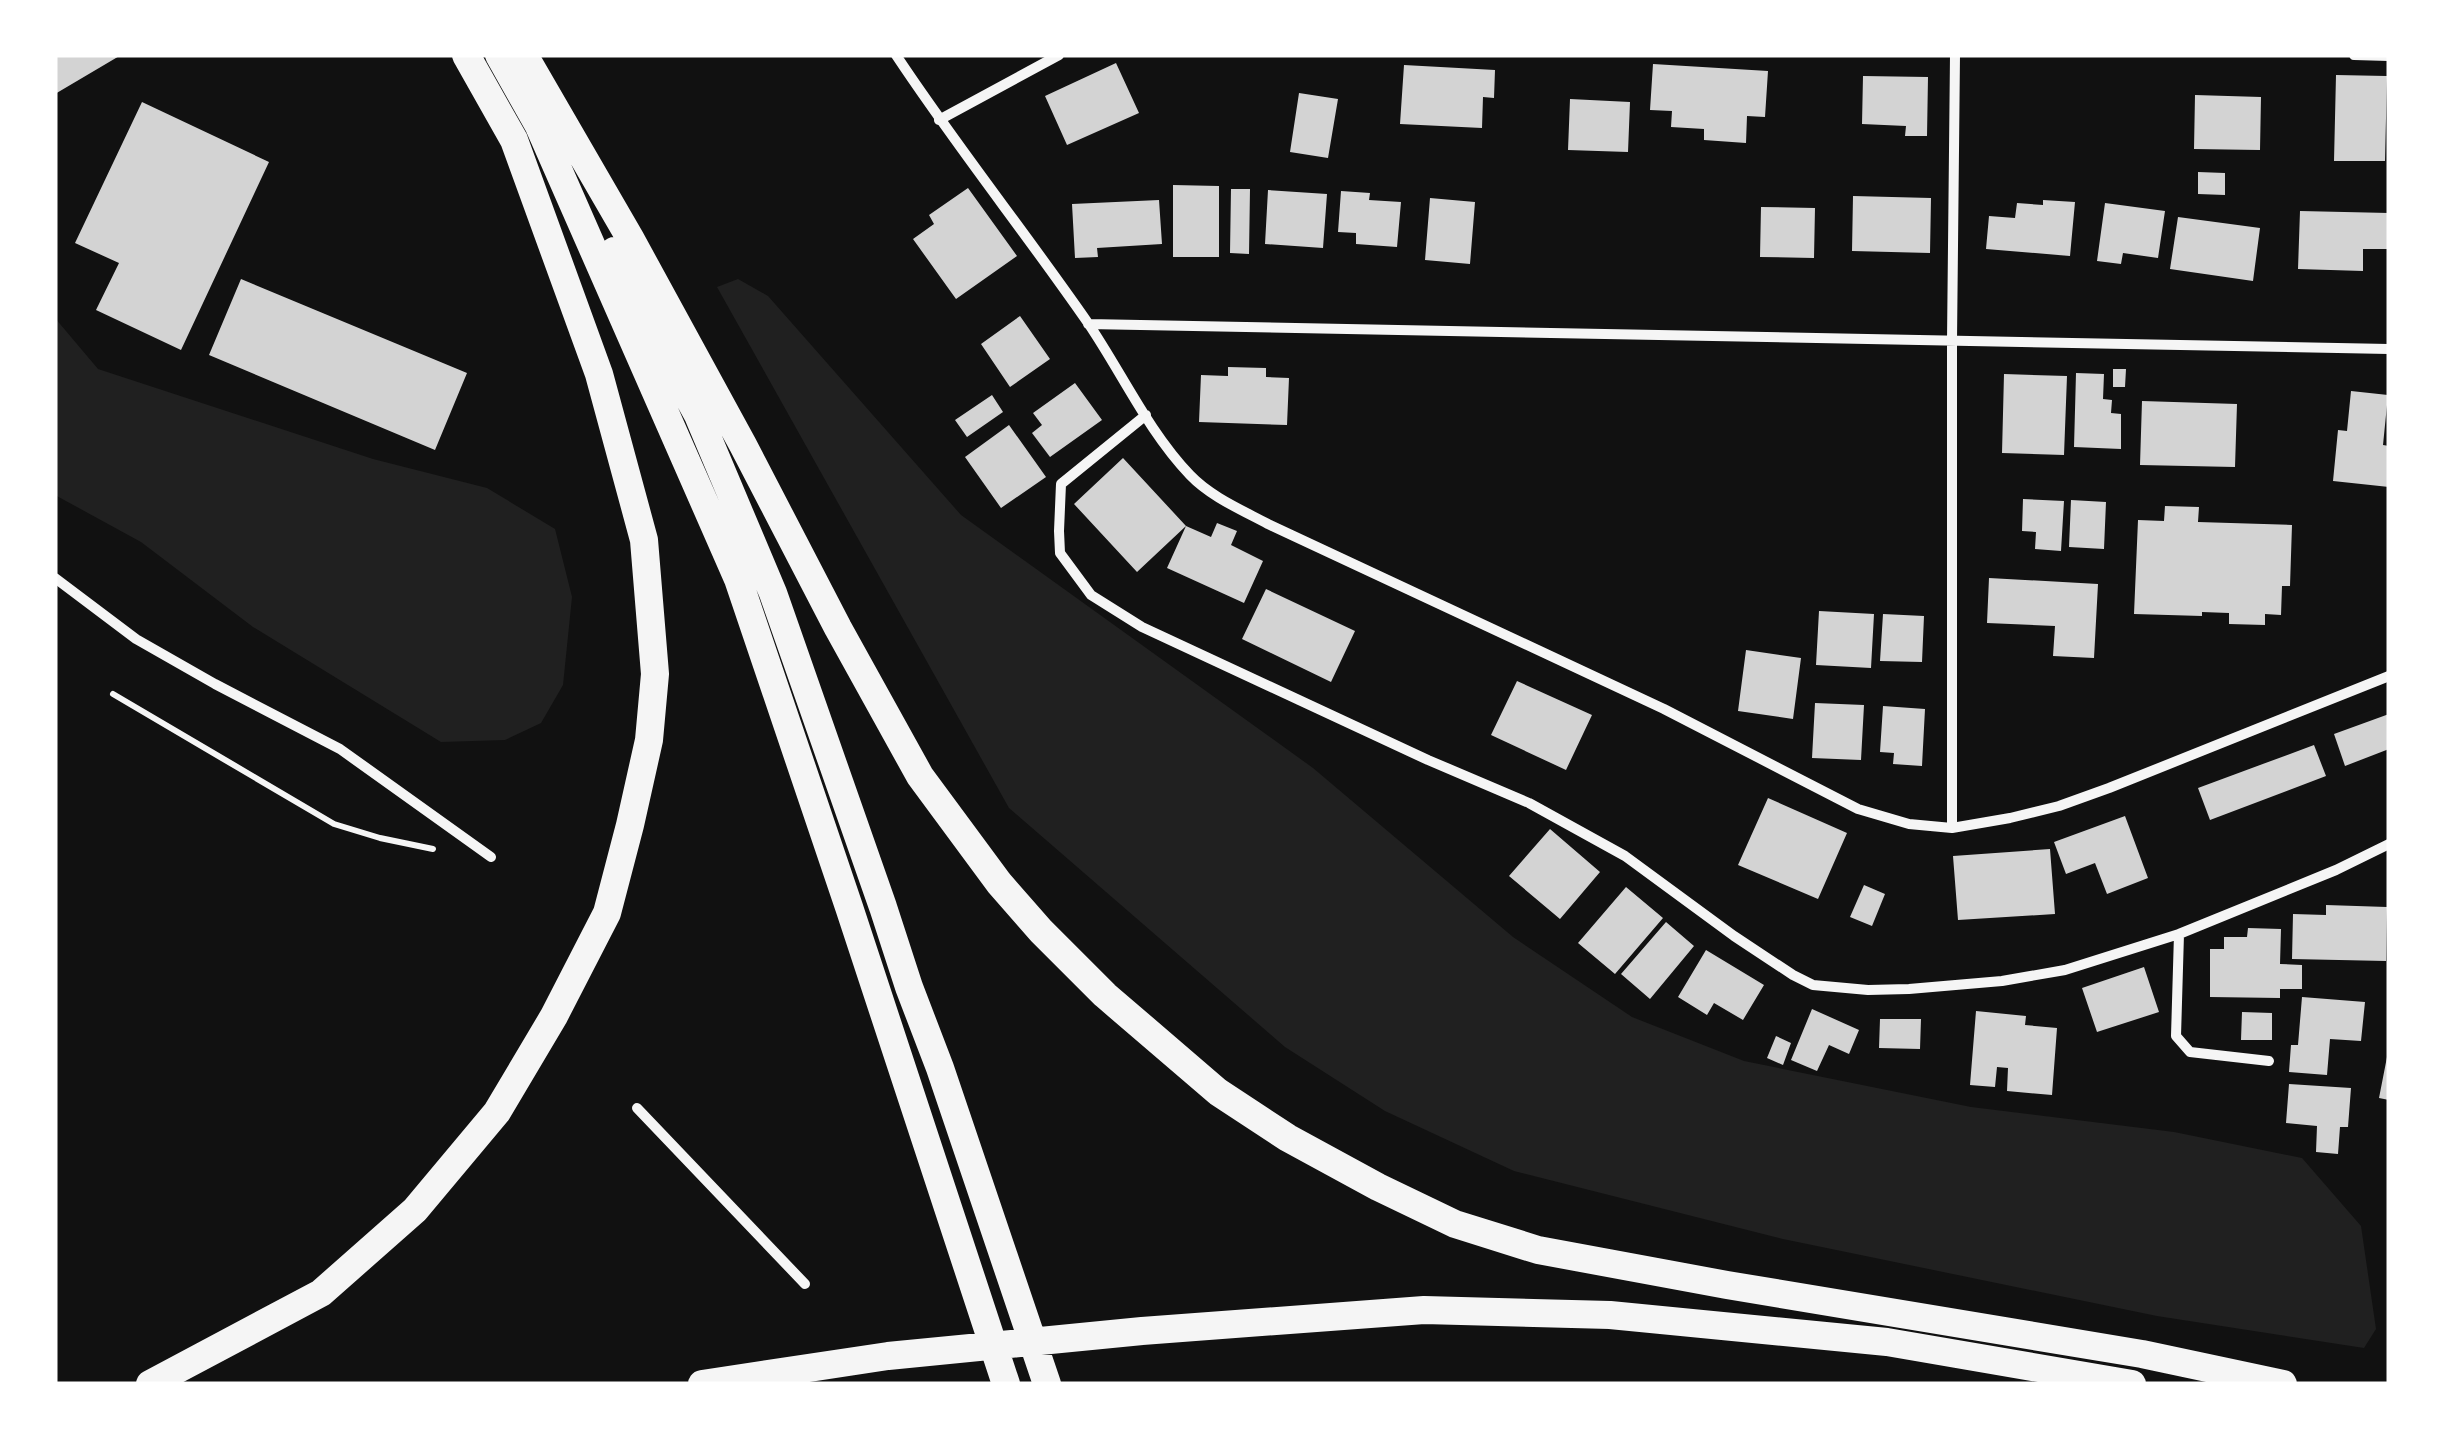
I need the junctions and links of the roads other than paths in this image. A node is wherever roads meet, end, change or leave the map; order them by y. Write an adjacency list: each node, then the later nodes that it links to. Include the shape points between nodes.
1 (466, 55): 24 (highway, via 514,140 599,374 644,540 655,674 630,825 607,912 554,1016 497,1112 416,1210 321,1293)
2 (499, 55): 26 (highway, via 540,126 738,579)
3 (524, 55): 10 (highway)
4 (896, 55): 9 (street)
5 (1059, 55): 9 (street)
6 (1954, 55): 12 (street)
7 (2354, 55): 8 (street)
8 (2389, 56)
9 (939, 120): 11 (street)
10 (565, 124): 27 (highway, via 590,201 698,416 773,593); 29 (highway, via 920,776 1042,931 1104,995 1218,1092 1378,1187 1455,1224 1538,1250)
11 (1088, 324): 12 (street); 14 (street)
12 (1952, 341): 13 (street); 17 (street)
13 (2389, 348)
14 (1146, 414): 17 (street, via 1192,478 1268,524 1664,709 1858,809); 20 (street, via 1061,484 1060,552 1092,594 1142,627 1529,803 1625,856 1793,975 1868,990 1959,986 2064,970)
15 (55, 578): 19 (street, via 136,639 340,749)
16 (2389, 676): 17 (street, via 2060,806)
17 (1952, 828)
18 (2389, 844): 20 (street)
19 (491, 857)
20 (2179, 934): 21 (street, via 2176,1036 2190,1052)
21 (2269, 1062)
22 (636, 1108): 23 (street)
23 (804, 1284)
24 (150, 1384)
25 (702, 1384): 28 (highway, via 888,1356 1424,1310 1610,1315 1887,1342)
26 (1006, 1384)
27 (1047, 1384)
28 (2132, 1384)
29 (2284, 1384)

